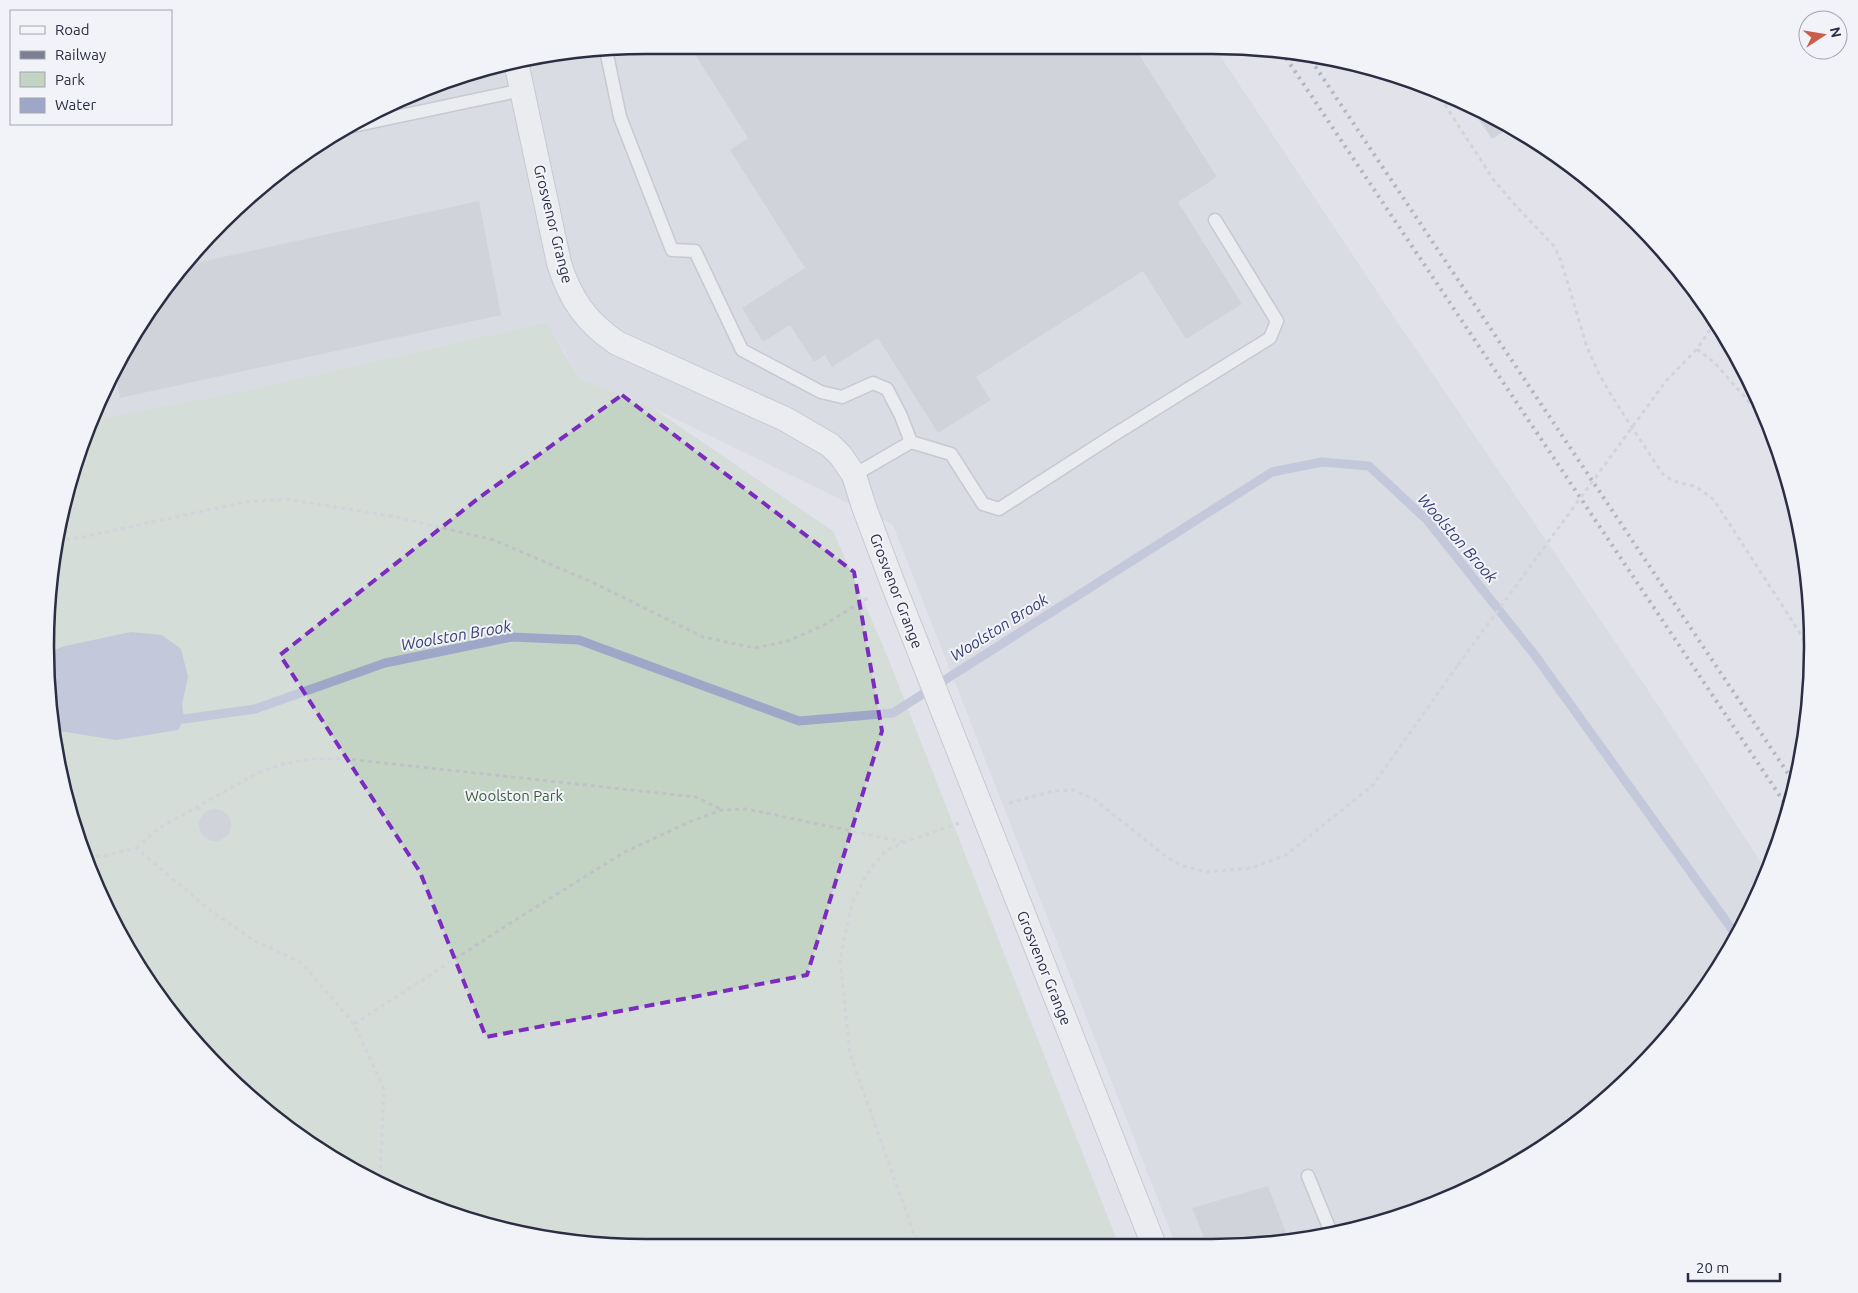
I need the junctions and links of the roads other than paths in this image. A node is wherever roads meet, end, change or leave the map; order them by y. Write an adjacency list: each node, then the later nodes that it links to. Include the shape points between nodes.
1 (607, 55): 6 (lane, via 620,117 672,250 695,251 742,350 821,392 842,397 873,383 887,389 902,416)
2 (517, 68): 3 (street, Grosvenor Grange)
3 (522, 90): 4 (lane); 7 (street, Grosvenor Grange, via 559,263 565,284 586,318 617,343 815,435 841,456)
4 (370, 122)
5 (1215, 220): 6 (lane, via 1277,321 1270,338 999,509 983,504 950,454)
6 (911, 442): 7 (lane)
7 (854, 475): 10 (street, Grosvenor Grange, via 925,667)
8 (1308, 1176): 9 (lane)
9 (1329, 1228)
10 (1151, 1239)

